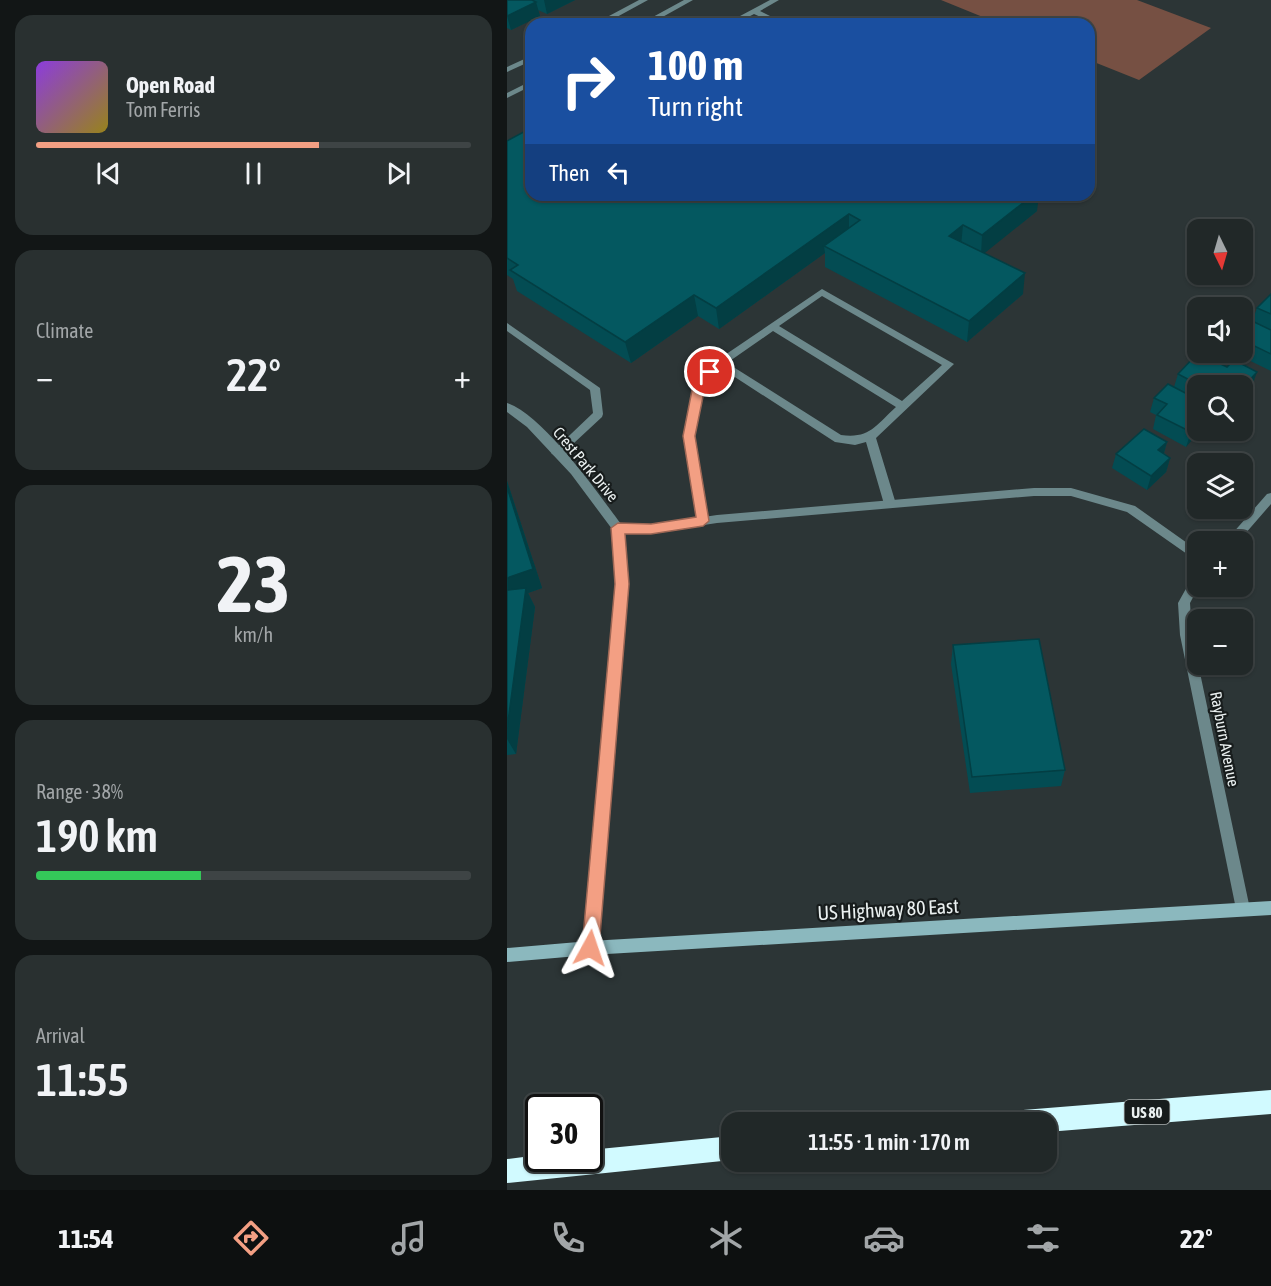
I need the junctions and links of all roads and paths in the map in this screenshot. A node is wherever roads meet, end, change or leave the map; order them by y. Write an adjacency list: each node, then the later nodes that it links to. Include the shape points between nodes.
1 (644, 0): 5 (street)
2 (689, 0): 6 (street)
3 (775, 0): 4 (street)
4 (754, 11): 7 (street); 8 (street)
5 (610, 18)
6 (654, 18)
7 (741, 18)
8 (769, 18)
9 (525, 61): 10 (street)
10 (507, 70)
11 (525, 86): 12 (street)
12 (507, 96)
13 (507, 326): 19 (street, via 595,388 598,414)
14 (773, 327): 15 (street); 16 (street); 16 (street, via 822,292 949,364)
15 (720, 363): 18 (street, via 839,440); 22 (street, via 700,380 689,436)
16 (903, 406): 18 (street)
17 (507, 407): 19 (street, Crest Park Drive, via 531,424)
18 (870, 437): 21 (street)
19 (557, 453): 23 (street, Crest Park Drive)
20 (1271, 497): 24 (street)
21 (889, 504): 22 (street); 25 (street, via 1071,492 1131,509)
22 (703, 521): 23 (street, via 651,529)
23 (618, 528): 29 (street, via 622,584)
24 (1241, 531)
25 (1187, 549)
26 (1187, 597): 28 (street, Rayburn Avenue, via 1184,603 1186,635)
27 (1271, 908): 28 (main road, US Highway 80 East)
28 (1243, 909): 29 (main road, US Highway 80 East)
29 (590, 948): 30 (main road, US Highway 80 East)
30 (507, 955)
31 (1271, 1102): 32 (highway, US 80)
32 (1057, 1119)
33 (721, 1149): 34 (highway)
34 (507, 1171)

